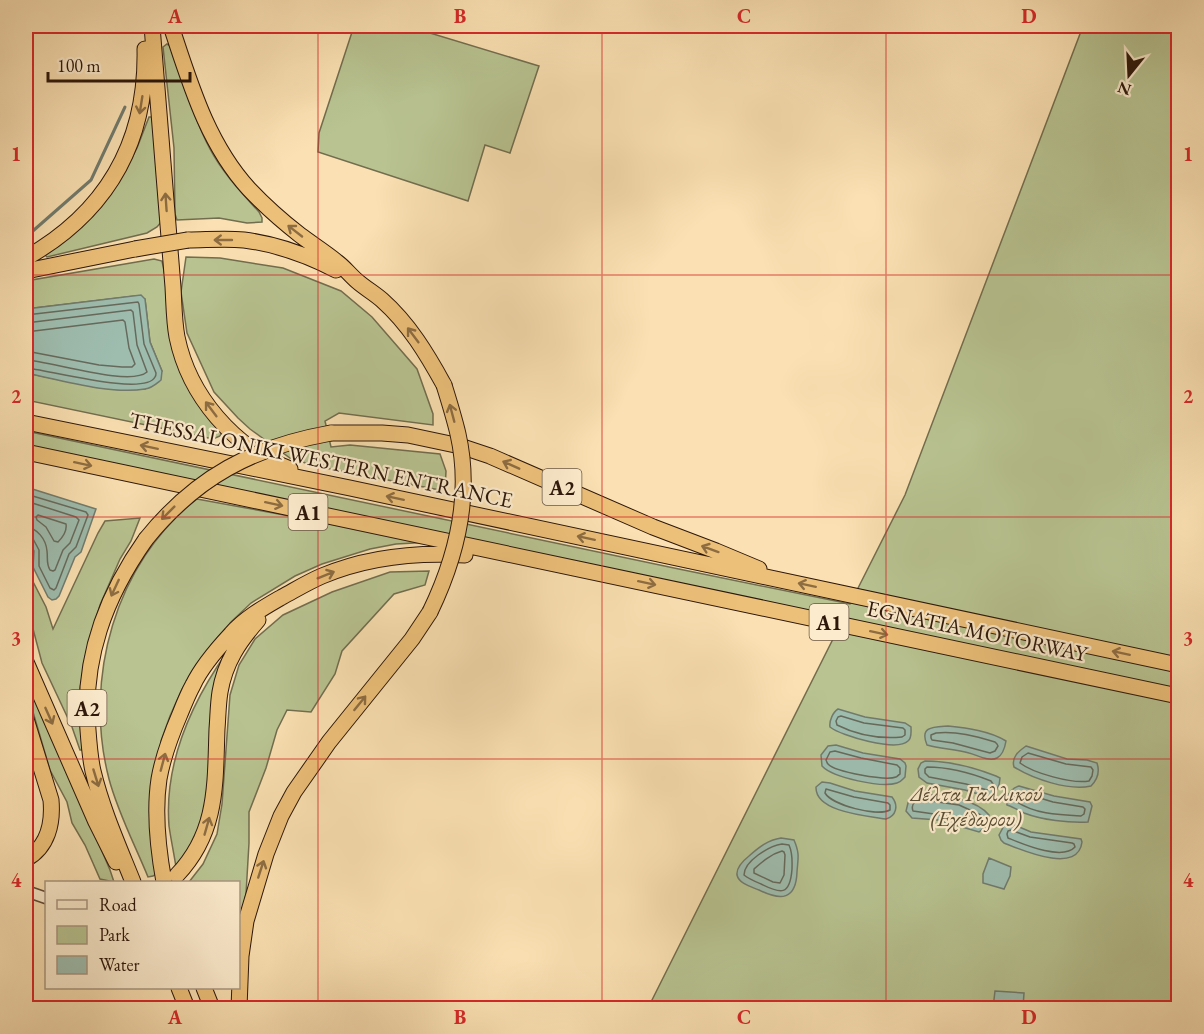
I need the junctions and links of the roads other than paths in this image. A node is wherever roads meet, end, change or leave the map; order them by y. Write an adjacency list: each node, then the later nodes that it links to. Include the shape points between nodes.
1 (144, 26): 4 (highway, one-way to 4, via 142,104 123,160 102,196 82,217)
2 (152, 26): 9 (highway, one-way to 2, via 277,465 255,452 227,428 192,379 174,320)
3 (171, 26): 6 (highway, one-way to 3, via 247,188 203,116)
4 (26, 258)
5 (26, 271): 6 (highway, one-way to 5, bridge, via 315,259 242,240 188,240)
6 (357, 281): 23 (highway, one-way to 6, bridge, via 246,921 281,816 329,742 430,612 452,561 458,535 463,477 458,436 444,385 412,333)
7 (26, 422): 9 (highway, THESSALONIKI WESTERN ENTRANCE / Α1, one-way to 7)
8 (26, 452): 10 (highway, Α1, one-way to 10)
9 (350, 488): 11 (highway, THESSALONIKI WESTERN ENTRANCE / Α1, one-way to 9)
10 (590, 571): 12 (highway, one-way to 10, via 351,565 418,554 465,555); 15 (highway, EGNATIA MOTORWAY / Α1, one-way to 15)
11 (783, 580): 14 (highway, EGNATIA MOTORWAY / Α1, one-way to 11); 20 (highway, Α2, one-way to 20, bridge, via 460,446 408,435 331,434 304,438 255,454 199,486 146,538 108,604 93,653 86,702 93,771)
12 (274, 602): 18 (highway, one-way to 12, via 198,848 211,812 220,693 226,668 244,636); 18 (highway, one-way to 12, via 161,865 157,806 162,764 173,730 192,685 206,664 238,626)
13 (26, 662): 19 (highway, one-way to 19, via 96,822)
14 (1179, 665)
15 (1179, 696)
16 (26, 719): 17 (highway, via 52,813 43,844)
17 (26, 859)
18 (171, 879)
19 (126, 881)
20 (133, 881)
21 (26, 891): 22 (street)
22 (45, 898)
23 (240, 982)
24 (180, 989): 27 (highway)
25 (205, 989): 28 (highway)
26 (240, 989): 29 (highway, one-way to 26, bridge)
27 (188, 1008)
28 (212, 1008)
29 (239, 1008)

